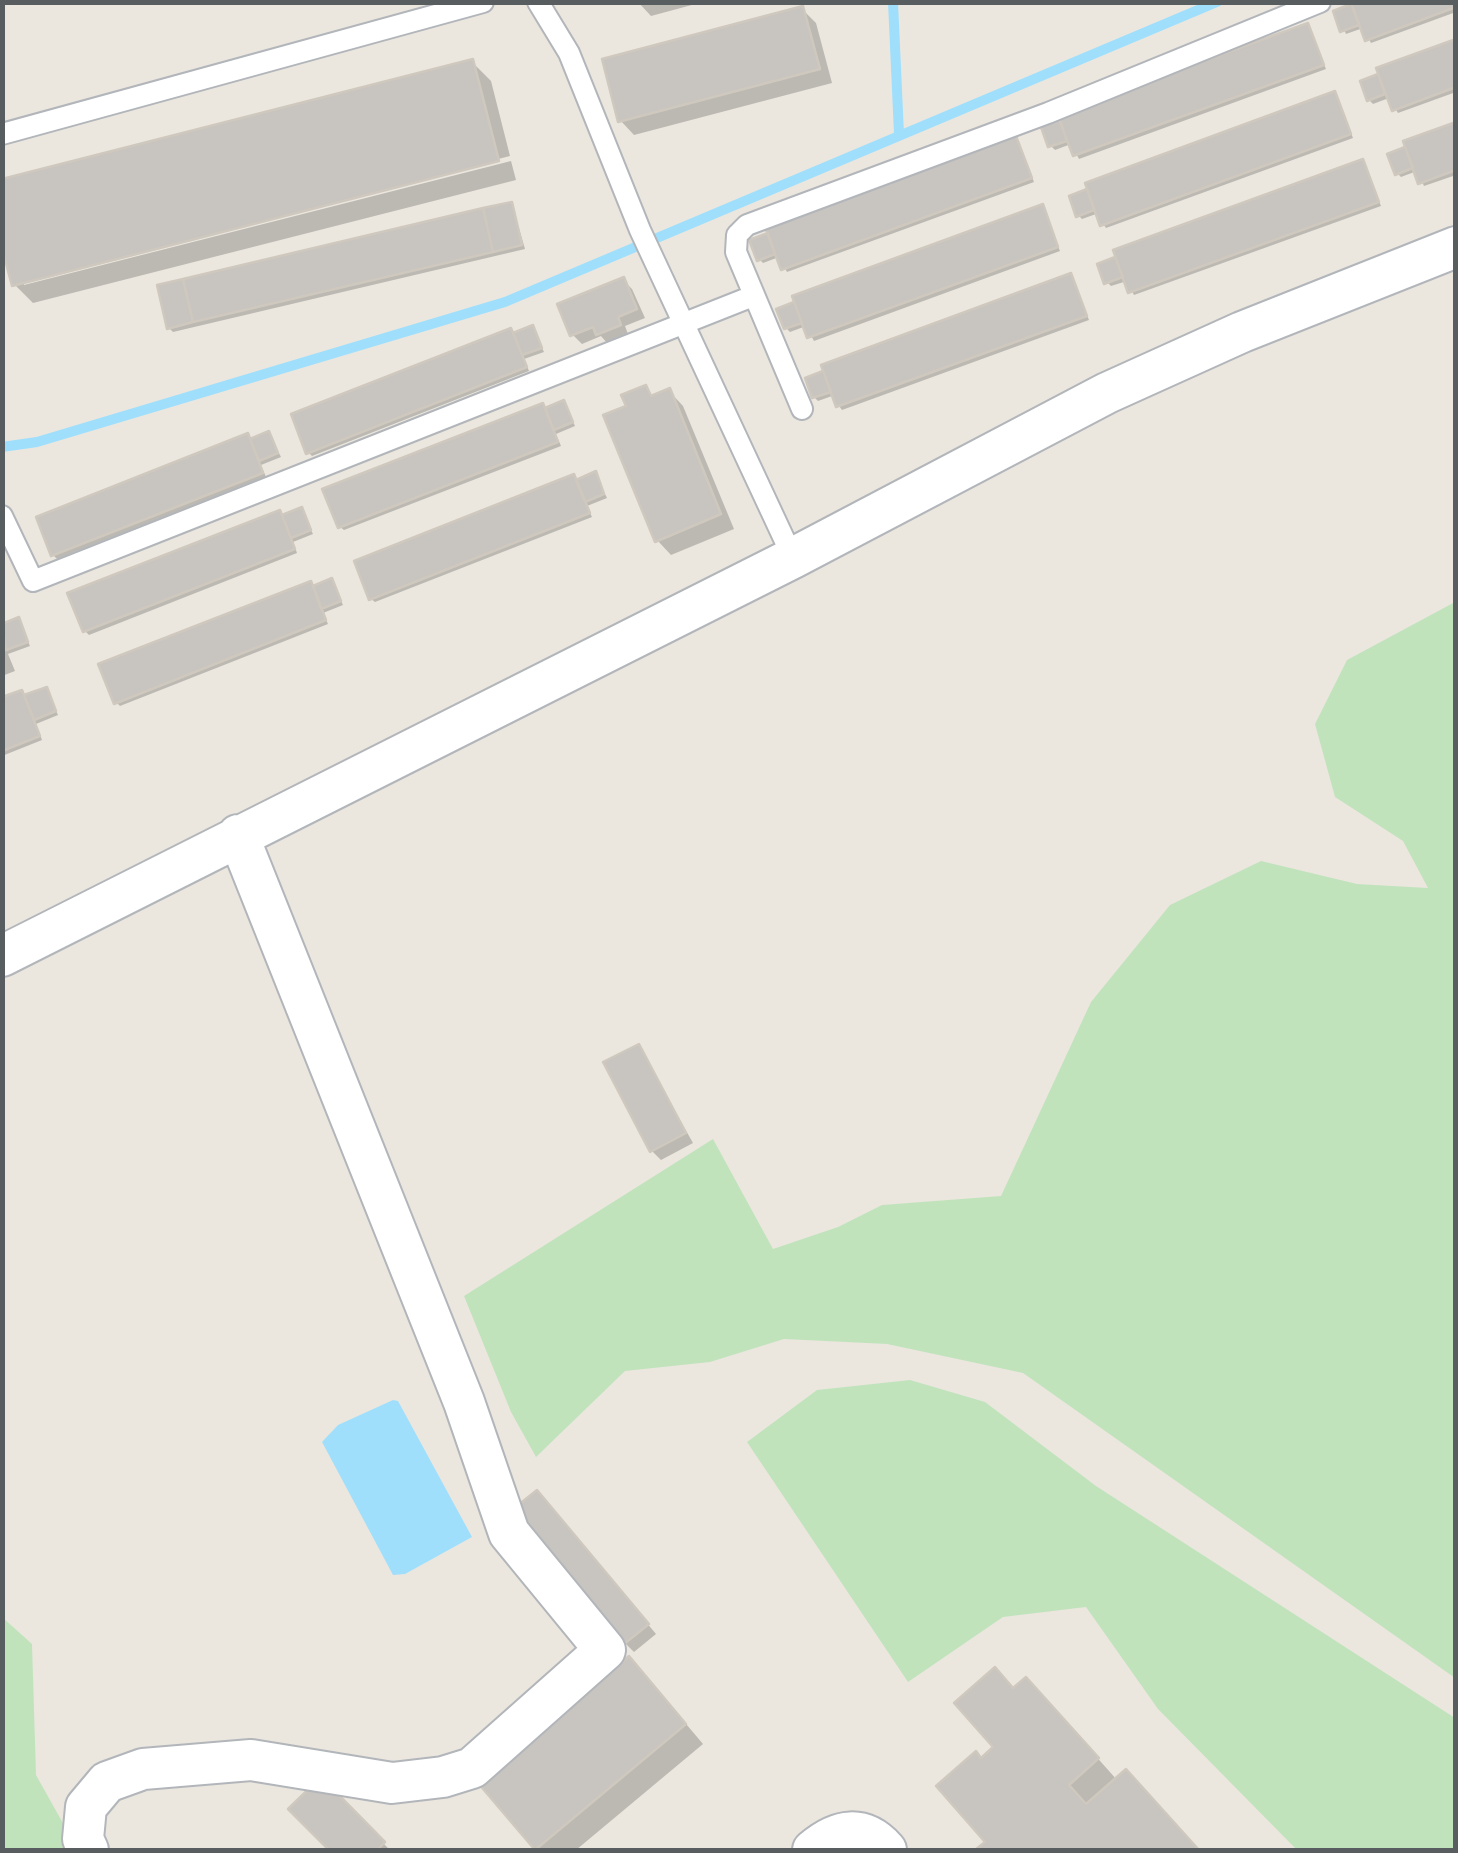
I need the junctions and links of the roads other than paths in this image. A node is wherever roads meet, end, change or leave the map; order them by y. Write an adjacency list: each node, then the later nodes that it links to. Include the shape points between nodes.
1 (482, 2): 4 (lane)
2 (538, 2): 7 (lane, via 568,53)
3 (1320, 2): 6 (lane, via 747,226 736,252)
4 (2, 134)
5 (1456, 247): 10 (street, via 1108,392)
6 (753, 296): 7 (lane); 8 (lane)
7 (684, 326): 9 (lane, via 34,581); 10 (lane)
8 (802, 410)
9 (2, 516)
10 (793, 558): 11 (street)
11 (238, 835): 12 (street); 13 (street, via 464,1402 509,1533 605,1650 472,1768 392,1782 250,1760 143,1769 107,1782 86,1807)
12 (2, 956)
13 (88, 1850)
14 (813, 1850): 15 (street, via 850,1830 876,1838)
15 (886, 1850)

